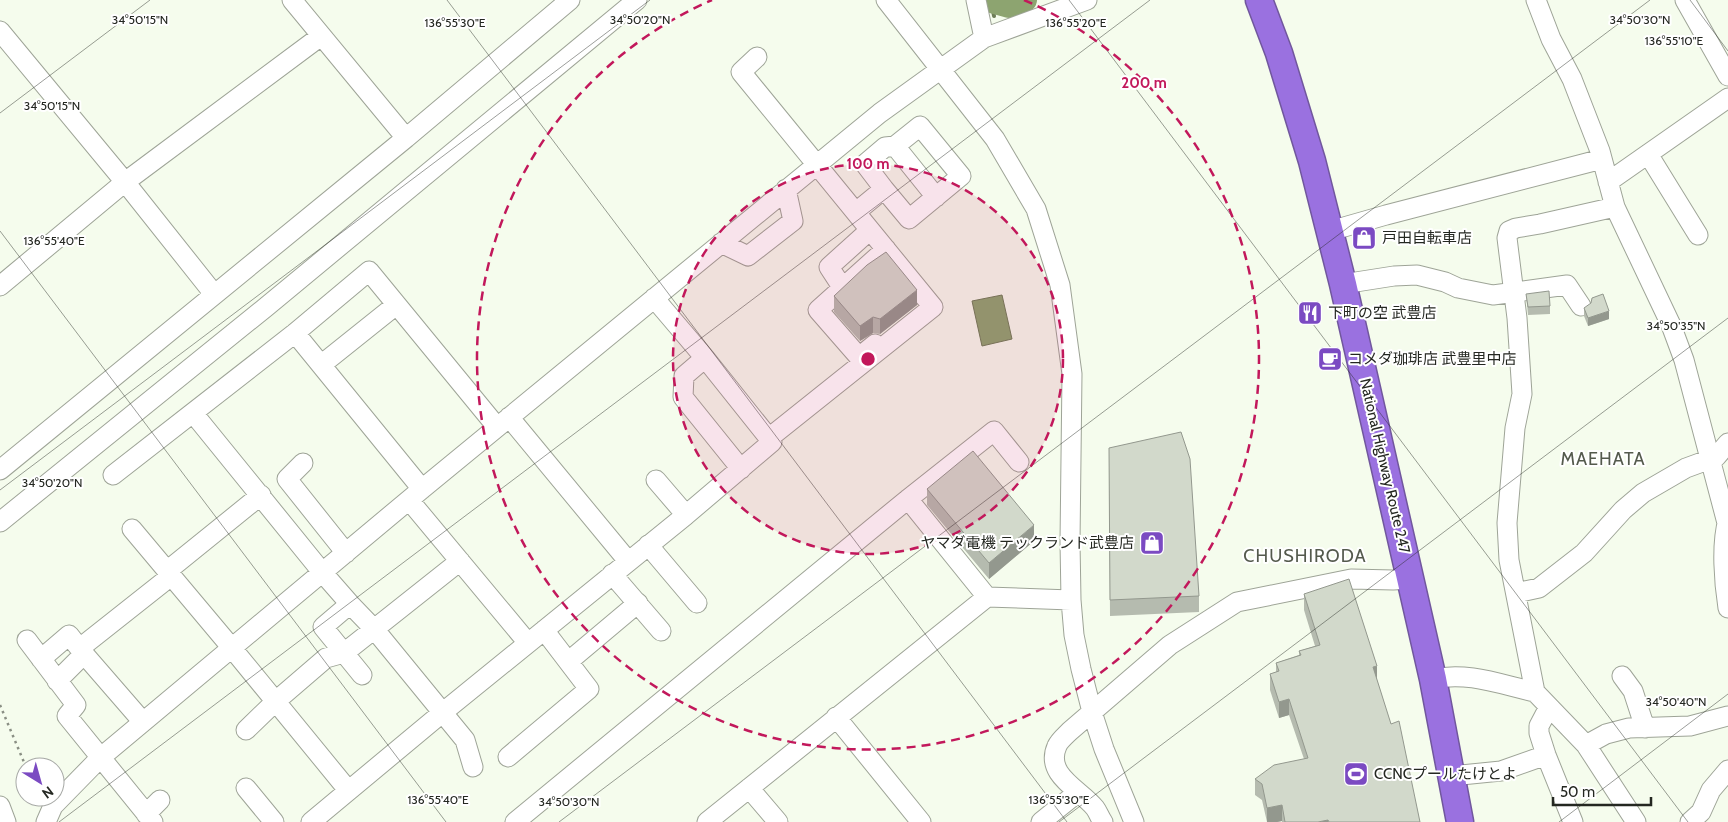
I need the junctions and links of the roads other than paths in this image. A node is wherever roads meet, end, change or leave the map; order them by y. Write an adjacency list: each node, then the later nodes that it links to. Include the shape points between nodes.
1 (292, 0): 11 (street)
2 (570, 0): 17 (street)
3 (637, 0): 61 (street, via 266,308)
4 (886, 0): 14 (street)
5 (976, 0): 12 (street)
6 (1087, 0): 12 (street)
7 (1259, 0): 30 (highway, National Highway Route 247, via 1312,161)
8 (1536, 0): 20 (street, via 1551,39 1572,79)
9 (1685, 0): 15 (street)
10 (0, 31): 22 (street)
11 (321, 36): 17 (street); 22 (street)
12 (984, 38): 14 (street)
13 (757, 57): 21 (street, via 741,72)
14 (940, 68): 21 (street); 74 (street, via 995,139 1036,209 1060,285 1072,374)
15 (1728, 76)
16 (1728, 98): 19 (street)
17 (406, 138): 38 (street)
18 (895, 146): 25 (street, via 885,147 865,164); 26 (street); 26 (street, via 920,126 961,176)
19 (1648, 154): 23 (street); 31 (street)
20 (1602, 160): 23 (street); 30 (street)
21 (817, 164): 24 (street); 28 (street)
22 (125, 182): 35 (street); 38 (street)
23 (1608, 182): 27 (street)
24 (786, 189): 32 (street); 32 (street, via 793,221 748,256)
25 (884, 189): 26 (street, via 908,219); 28 (street)
26 (936, 197)
27 (1615, 208): 37 (street, via 1509,231 1507,238); 50 (street, via 1681,351)
28 (856, 212): 29 (street)
29 (870, 230): 33 (street); 36 (street, via 829,266)
30 (1330, 232): 34 (highway, National Highway Route 247)
31 (1698, 235)
32 (721, 243): 39 (street)
33 (886, 249): 36 (street); 41 (street)
34 (1343, 284): 37 (street, via 1417,275 1493,295); 71 (highway, National Highway Route 247)
35 (0, 286)
36 (842, 287): 41 (street, via 818,310 859,357)
37 (1514, 292): 42 (street, via 1567,285); 72 (street, via 1522,394 1515,428 1507,523 1509,560)
38 (214, 294): 54 (street)
39 (654, 298): 44 (street); 47 (street)
40 (396, 305): 43 (street, via 369,271); 45 (street); 47 (street)
41 (932, 305): 48 (street)
42 (1581, 306)
43 (295, 332): 45 (street); 46 (street)
44 (705, 358): 48 (street); 53 (street, via 684,376 683,398)
45 (321, 365): 58 (street)
46 (193, 413): 55 (street); 57 (street)
47 (503, 422): 58 (street); 67 (street)
48 (769, 438): 53 (street, via 772,442)
49 (1728, 443): 50 (street, via 1716,457)
50 (1711, 458): 62 (street); 72 (street, via 1686,468 1643,493 1584,553 1539,588)
51 (1019, 462): 59 (street, via 994,431)
52 (303, 463): 65 (street, via 287,479)
53 (741, 469): 60 (street)
54 (0, 470)
55 (113, 475)
56 (656, 480): 60 (street)
57 (261, 495): 68 (street); 69 (street)
58 (416, 495): 65 (street); 66 (street)
59 (908, 499): 73 (street); 121 (street)
60 (686, 516): 64 (street)
61 (0, 522)
62 (1727, 522): 78 (street, via 1725,570)
63 (132, 529): 69 (street)
64 (648, 545): 67 (street); 75 (street)
65 (346, 553): 68 (street)
66 (460, 561): 79 (street); 83 (street)
67 (628, 561): 70 (street)
68 (322, 572): 76 (street); 84 (street)
69 (169, 573): 84 (street); 85 (street)
70 (612, 574): 77 (street); 80 (street)
71 (1411, 579): 91 (highway, National Highway Route 247); 97 (street, via 1350,579 1237,602 1170,645)
72 (1516, 593): 93 (street)
73 (987, 597): 74 (street); 99 (street)
74 (1071, 600): 97 (street, via 1081,669)
75 (696, 603)
76 (350, 604): 79 (street); 86 (street, via 323,627)
77 (638, 604): 81 (street); 88 (street)
78 (1728, 608)
79 (375, 630): 86 (street); 96 (street)
80 (544, 630): 83 (street); 88 (street)
81 (661, 631)
82 (27, 640): 87 (street)
83 (528, 643): 96 (street)
84 (232, 647): 94 (street); 100 (street)
85 (82, 651): 87 (street, via 68,634); 92 (street); 100 (street)
86 (344, 654): 89 (street); 94 (street, via 326,658)
87 (41, 659): 92 (street)
88 (569, 661): 105 (street, via 589,689)
89 (362, 676)
90 (1622, 676): 101 (street, via 1633,691)
91 (1433, 678): 93 (street, via 1466,677); 109 (highway, National Highway Route 247)
92 (57, 680): 106 (street, via 76,705 67,716)
93 (1535, 692): 95 (street)
94 (276, 701): 102 (street); 112 (street)
95 (1549, 707): 103 (street); 104 (street, via 1539,726)
96 (442, 712): 107 (street, via 465,740); 112 (street)
97 (1092, 712): 113 (street, via 1057,745 1054,758 1058,771); 127 (street)
98 (1728, 716): 101 (street, via 1690,726)
99 (836, 717): 111 (street); 124 (street)
100 (143, 722): 106 (street)
101 (1645, 728): 103 (street, via 1606,734)
102 (246, 730)
103 (1586, 745): 130 (street)
104 (1546, 755): 109 (street, via 1500,771); 129 (street)
105 (508, 757)
106 (100, 758): 116 (street); 118 (street, via 53,806)
107 (473, 767)
108 (1728, 770): 131 (street, via 1716,782 1701,812)
109 (1451, 776): 128 (highway, National Highway Route 247)
110 (246, 788): 119 (street)
111 (749, 788): 122 (street); 123 (street)
112 (348, 790): 120 (street)
113 (1077, 793): 125 (street); 126 (street, via 1094,807)
114 (160, 800): 116 (street)
115 (0, 806): 117 (street)
116 (150, 818)
117 (6, 822)
118 (46, 822)
119 (274, 822)
120 (311, 822)
121 (515, 822)
122 (707, 822)
123 (778, 822)
124 (921, 822)
125 (1040, 822)
126 (1103, 822)
127 (1134, 822)
128 (1460, 822)
129 (1573, 822)
130 (1636, 822)
131 (1690, 822)

